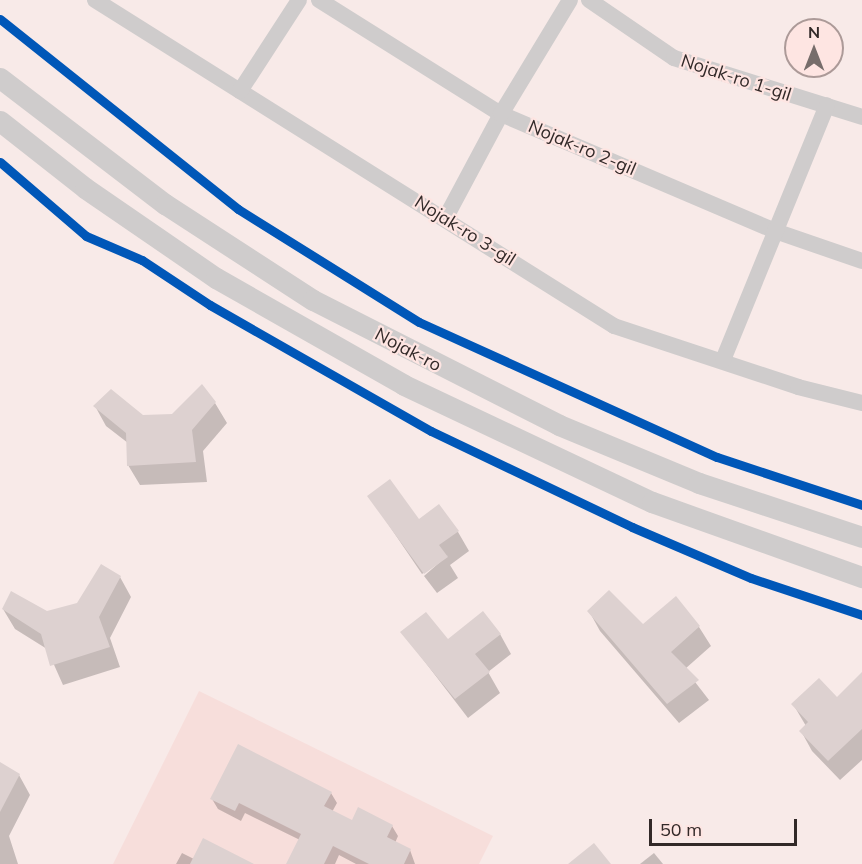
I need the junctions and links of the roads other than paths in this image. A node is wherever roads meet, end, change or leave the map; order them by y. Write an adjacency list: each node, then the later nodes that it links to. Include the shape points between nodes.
1 (95, 0): 7 (street, Nojak-ro 3-gil)
2 (299, 0): 7 (street)
3 (319, 0): 9 (street, Nojak-ro 2-gil)
4 (570, 0): 9 (street)
5 (589, 0): 8 (street, Nojak-ro 1-gil, via 674,58)
6 (0, 78): 17 (street, Nojak-ro, via 165,204 313,300 559,425 699,483)
7 (240, 91): 12 (street, Nojak-ro 3-gil)
8 (827, 105): 10 (street, Nojak-ro 1-gil); 13 (street)
9 (501, 114): 12 (street); 13 (street, Nojak-ro 2-gil)
10 (862, 117)
11 (0, 121): 18 (street, Nojak-ro, via 85,188 198,266 404,385 652,502)
12 (445, 219): 15 (street, Nojak-ro 3-gil, via 614,326)
13 (775, 231): 14 (street, Nojak-ro 2-gil); 15 (street)
14 (862, 261)
15 (723, 360): 16 (street, Nojak-ro 3-gil, via 798,387)
16 (862, 403)
17 (862, 537)
18 (862, 577)

